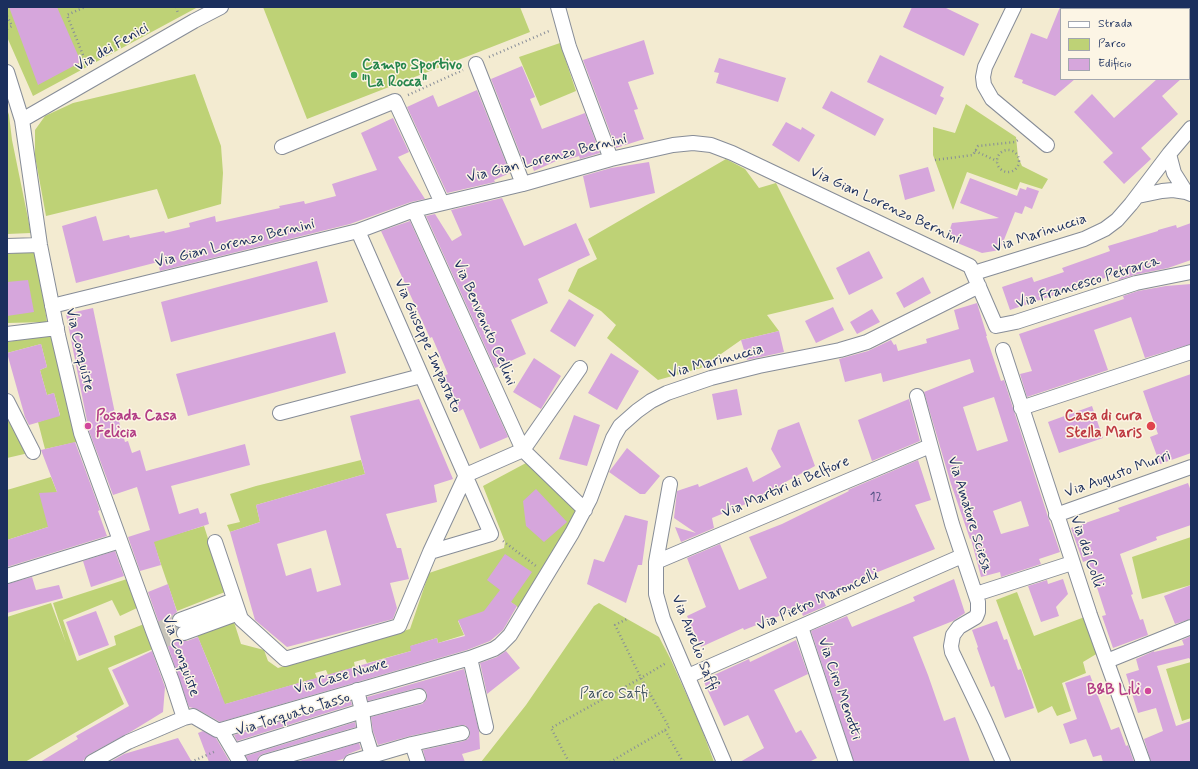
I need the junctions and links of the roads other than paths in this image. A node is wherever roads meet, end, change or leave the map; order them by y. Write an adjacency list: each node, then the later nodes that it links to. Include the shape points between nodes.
1 (221, 7): 6 (street, Via dei Fenici)
2 (558, 7): 11 (street, via 568,47)
3 (1014, 7): 8 (street, via 986,68 986,91)
4 (476, 64): 12 (street)
5 (7, 72): 6 (street, Via Conquiste)
6 (22, 120): 18 (street, Via Conquiste)
7 (1191, 128): 10 (street, Via Marinuccia)
8 (1047, 146)
9 (282, 147): 15 (street, via 395,101)
10 (1169, 154): 13 (street, via 1174,173); 14 (street, Via Marinuccia)
11 (611, 159): 12 (street, Via Gian Lorenzo Bernini); 21 (street, Via Gian Lorenzo Bernini, via 683,144 717,146 970,266)
12 (523, 184): 15 (street, Via Gian Lorenzo Bernini)
13 (1189, 193): 14 (street, via 1173,190)
14 (1138, 196): 21 (street, Via Marinuccia, via 1117,220 1092,236)
15 (442, 203): 16 (street, Via Gian Lorenzo Bernini)
16 (414, 210): 17 (street, Via Gian Lorenzo Bernini); 35 (street, Via Benvenuto Cellini)
17 (358, 231): 22 (street, Via Gian Lorenzo Bernini); 29 (street, Via Giuseppe Impastato)
18 (40, 245): 19 (street); 22 (street, Via Conquiste)
19 (7, 246)
20 (1191, 272): 23 (street, Via Francesco Petrarca, via 1131,284 1016,322)
21 (976, 280): 23 (street, Via Gian Lorenzo Bernini); 40 (street, Via Marinuccia, via 867,342 726,374 675,389 651,401 630,416 616,432)
22 (52, 306): 24 (street, Via Conquiste)
23 (996, 326)
24 (57, 328): 25 (street); 42 (street, Via Conquiste, via 81,433)
25 (7, 334)
26 (1003, 350): 32 (street, Via dei Colli)
27 (1191, 352): 32 (street)
28 (580, 368): 35 (street)
29 (421, 376): 33 (street); 38 (street, Via Giuseppe Impastato)
30 (917, 396): 34 (street, Via Amatore Sciesa)
31 (7, 401): 36 (street)
32 (1021, 408): 41 (street, Via dei Colli)
33 (280, 413)
34 (930, 446): 45 (street, Via Amatore Sciesa); 46 (street, Via Martiri di Belfiore)
35 (523, 450): 38 (street); 40 (street, Via Benvenuto Cellini)
36 (33, 452)
37 (1191, 467): 41 (street, Via Augusto Murri)
38 (466, 475): 44 (street); 44 (street, Via Giuseppe Impastato, via 491,534)
39 (670, 484): 46 (street, Via Aurelio Saffi)
40 (585, 510): 54 (street, Via Marinuccia, via 510,635 494,649)
41 (1056, 515): 47 (street, Via dei Colli)
42 (120, 541): 48 (street); 60 (street, Via Conquiste)
43 (215, 542): 50 (street)
44 (430, 552): 50 (street, via 399,626 285,659 241,619)
45 (962, 556): 49 (street, Via Amatore Sciesa); 52 (street, Via Pietro Maroncelli)
46 (656, 562): 56 (street, Via Aurelio Saffi, via 655,581 659,606)
47 (1072, 563): 49 (street, Via Amatore Sciesa); 55 (street, Via dei Colli)
48 (7, 576)
49 (976, 594): 73 (street, via 979,606 976,616 956,630 951,646 953,657)
50 (237, 607): 51 (street)
51 (182, 626)
52 (801, 627): 56 (street, Via Pietro Maroncelli); 72 (street, Via Ciro Menotti)
53 (1191, 627): 55 (street)
54 (470, 658): 57 (street, Via Case Nuove); 61 (street)
55 (1107, 661): 74 (street, Via dei Colli)
56 (688, 676): 71 (street, Via Aurelio Saffi)
57 (357, 690): 59 (street); 62 (street, Via Case Nuove)
58 (419, 696): 59 (street, Via Torquato Tasso)
59 (362, 711): 63 (street); 66 (street, Via Torquato Tasso)
60 (184, 718): 62 (street, via 193,716); 68 (street, via 128,742)
61 (486, 727)
62 (221, 730): 66 (street)
63 (365, 733): 67 (street); 69 (street)
64 (462, 733): 65 (street)
65 (412, 744): 67 (street); 70 (street)
66 (235, 753)
67 (360, 760)
68 (92, 762)
69 (265, 762)
70 (418, 762)
71 (724, 762)
72 (846, 762)
73 (1003, 762)
74 (1143, 762)

